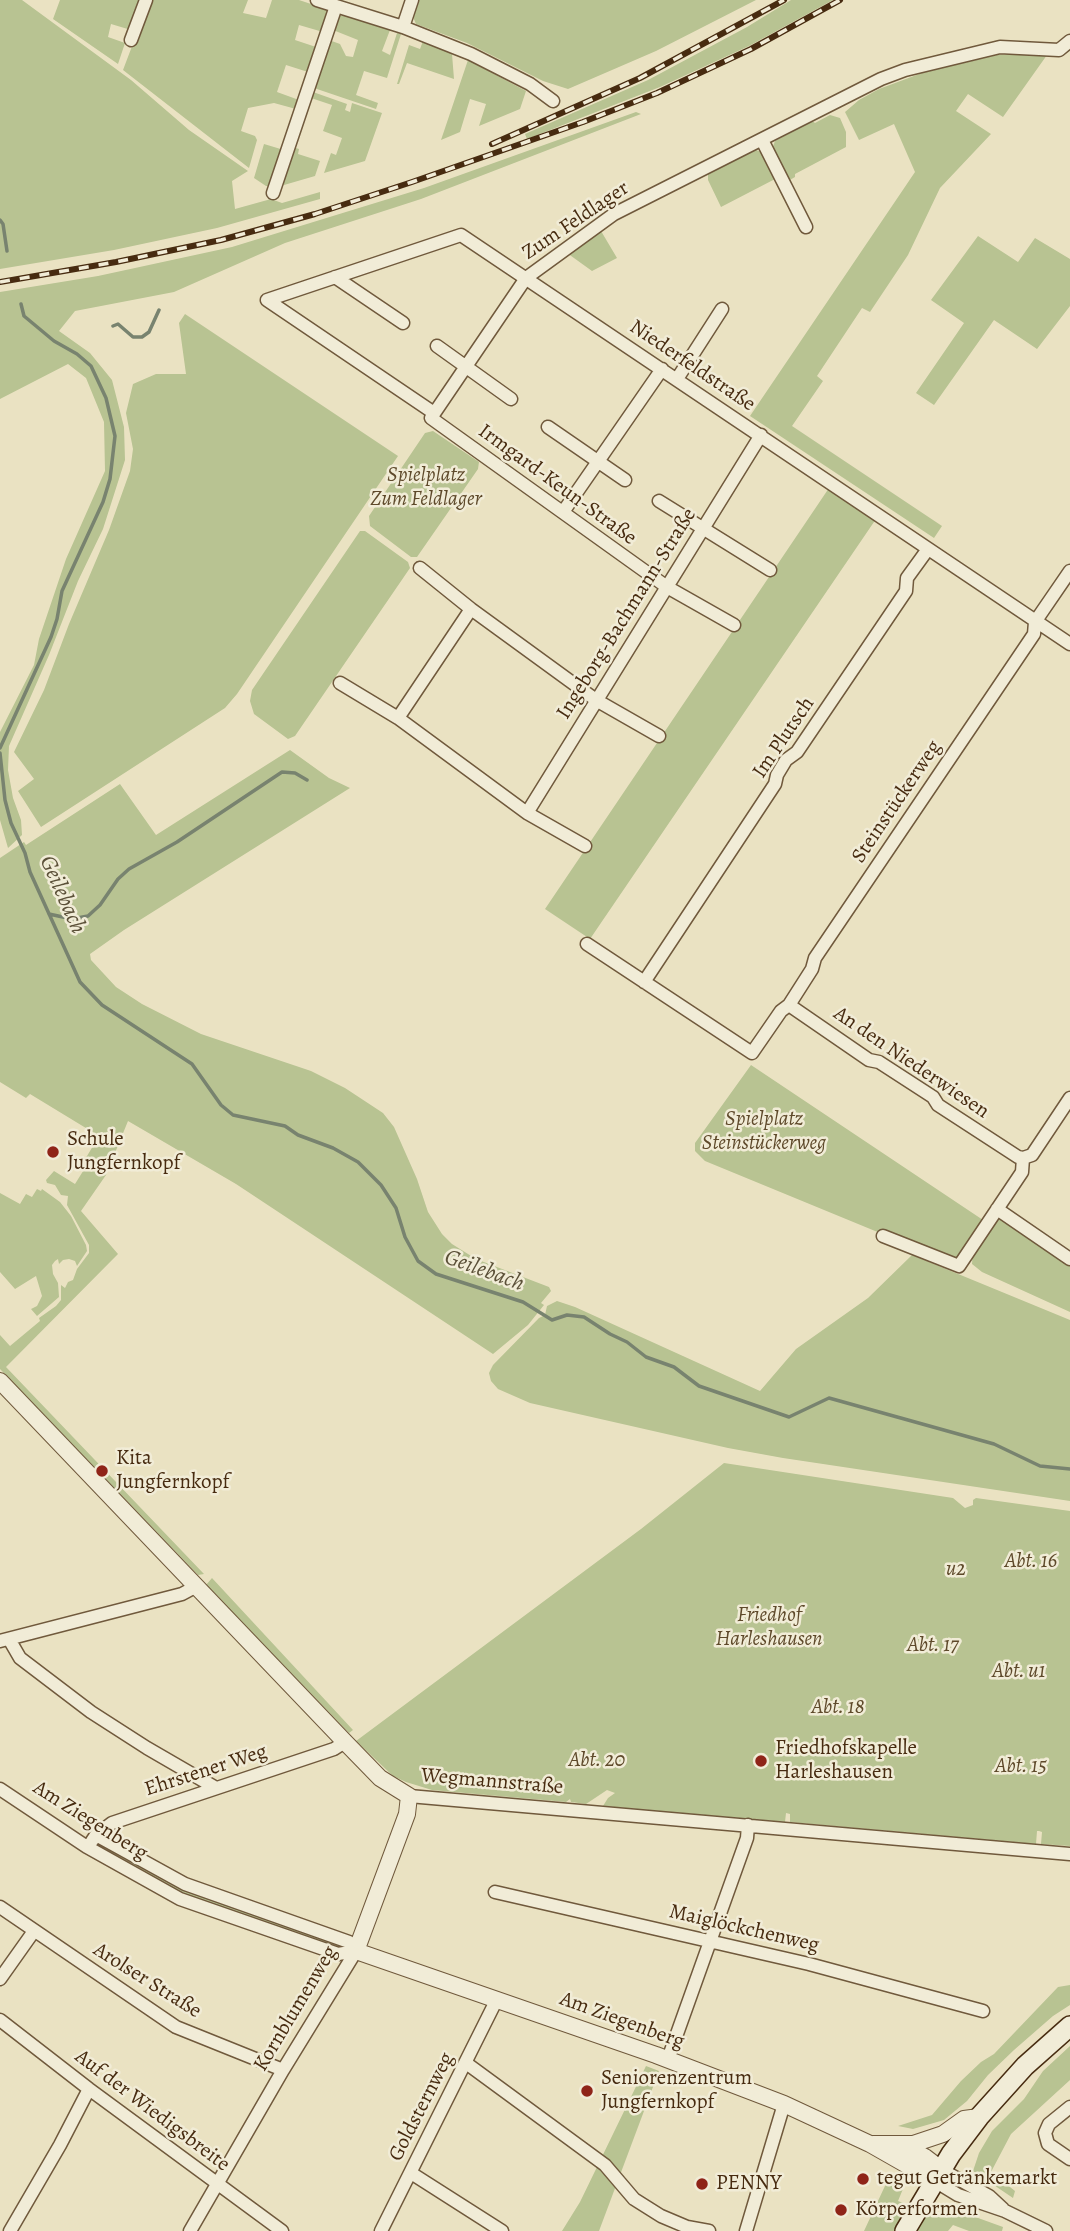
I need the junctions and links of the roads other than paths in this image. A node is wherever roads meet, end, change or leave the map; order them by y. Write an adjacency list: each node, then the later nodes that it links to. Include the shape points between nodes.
1 (146, 0): 6 (street)
2 (317, 0): 4 (street)
3 (412, 0): 5 (street)
4 (337, 6): 5 (street); 10 (street)
5 (403, 27): 8 (street, via 471,54)
6 (131, 40)
7 (1066, 49): 9 (street, Zum Feldlager, via 1000,47 905,69)
8 (553, 101)
9 (762, 140): 11 (street); 13 (street, Zum Feldlager, via 614,214)
10 (273, 193)
11 (806, 227)
12 (335, 277): 13 (street, Niederfeldstraße, via 461,234); 14 (street, Niederfeldstraße); 16 (street)
13 (526, 278): 18 (street, Zum Feldlager); 19 (street, Niederfeldstraße)
14 (267, 300): 22 (street, Irmgard-Keun-Straße)
15 (722, 309): 20 (street)
16 (403, 323)
17 (438, 346): 18 (street)
18 (466, 366): 21 (street); 22 (street, Zum Feldlager)
19 (662, 369): 20 (street, Niederfeldstraße); 25 (street)
20 (677, 379): 24 (street, Niederfeldstraße)
21 (511, 399)
22 (432, 415): 28 (street, Irmgard-Keun-Straße)
23 (548, 426): 25 (street)
24 (761, 435): 29 (street, Ingeborg-Bachmann-Straße); 30 (street, Niederfeldstraße)
25 (597, 462): 26 (street); 28 (street)
26 (625, 480)
27 (659, 501): 29 (street)
28 (563, 512): 34 (street, Irmgard-Keun-Straße)
29 (703, 529): 32 (street); 34 (street, Ingeborg-Bachmann-Straße)
30 (928, 549): 36 (street, Niederfeldstraße); 46 (street, Im Plutsch, via 907,578 906,591 797,752 786,760 775,784)
31 (420, 568): 35 (street)
32 (770, 570)
33 (1070, 571): 36 (street, Steinstückerweg)
34 (667, 587): 37 (street, Irmgard-Keun-Straße); 40 (street, Ingeborg-Bachmann-Straße)
35 (471, 609): 40 (street); 41 (street)
36 (1035, 622): 38 (street, Niederfeldstraße); 47 (street, Steinstückerweg, via 1034,634 815,958)
37 (734, 625)
38 (1070, 644)
39 (340, 683): 41 (street)
40 (596, 700): 42 (street); 43 (street, Ingeborg-Bachmann-Straße)
41 (398, 718): 43 (street)
42 (659, 736)
43 (527, 813): 44 (street)
44 (585, 846)
45 (587, 944): 46 (street)
46 (644, 982): 47 (street, Steinstückerweg, via 752,1053)
47 (789, 1005): 49 (street, An den Niederwiesen)
48 (1070, 1098): 49 (street, via 1032,1154)
49 (1018, 1156): 50 (street, via 1022,1172)
50 (997, 1209): 51 (street, via 959,1266); 52 (street)
51 (883, 1236)
52 (1070, 1259)
53 (0, 1381): 54 (street, Wegmannstraße)
54 (195, 1587): 55 (street); 56 (street, Wegmannstraße)
55 (5, 1640): 57 (street, via 20,1658 91,1712)
56 (345, 1742): 57 (street, Ehrstener Weg); 59 (street, Wegmannstraße, via 380,1778)
57 (216, 1788): 61 (street, Ehrstener Weg, via 112,1823)
58 (0, 1789): 62 (street, Am Ziegenberg)
59 (409, 1796): 60 (street, Wegmannstraße); 68 (street, Kornblumenweg, via 407,1814)
60 (748, 1825): 63 (street, Wegmannstraße); 67 (street)
61 (96, 1835): 62 (street, Ehrstener Weg); 68 (street, Am Ziegenberg, via 185,1884 349,1942)
62 (88, 1847): 68 (street, Am Ziegenberg, via 180,1899 338,1954)
63 (1070, 1854)
64 (495, 1892): 67 (street, Maiglöckchenweg)
65 (0, 1907): 66 (street, Arolser Straße)
66 (34, 1931): 69 (street); 76 (street, Arolser Straße, via 176,2027)
67 (710, 1941): 71 (street, Maiglöckchenweg); 74 (street)
68 (356, 1951): 70 (street, Am Ziegenberg); 76 (street, Kornblumenweg)
69 (0, 1979)
70 (497, 1999): 74 (street, Am Ziegenberg); 75 (street, Goldsternweg)
71 (983, 2011)
72 (0, 2020): 77 (street, Auf der Wiedigsbreite)
73 (1070, 2026): 80 (main road, via 1025,2066)
74 (668, 2059): 78 (street, Am Ziegenberg)
75 (466, 2063): 84 (street, Goldsternweg); 92 (street, via 606,2165 634,2199 679,2224)
76 (283, 2070): 86 (street, Kornblumenweg)
77 (89, 2089): 86 (street, Auf der Wiedigsbreite); 87 (street)
78 (783, 2104): 81 (street, Am Ziegenberg); 93 (street)
79 (1070, 2107): 83 (street, via 1045,2133 1052,2149)
80 (979, 2118): 82 (street, via 964,2119 943,2133); 85 (main road)
81 (870, 2144): 82 (street); 85 (street, Am Ziegenberg)
82 (900, 2144): 85 (street, via 925,2157)
83 (1070, 2159)
84 (411, 2173): 90 (street, Goldsternweg); 91 (street)
85 (939, 2175): 94 (main road); 95 (street, via 958,2195)
86 (218, 2184): 88 (street, Kornblumenweg); 89 (street, Auf der Wiedigsbreite)
87 (10, 2231)
88 (190, 2231)
89 (282, 2231)
90 (381, 2231)
91 (502, 2231)
92 (709, 2231)
93 (746, 2231)
94 (905, 2231)
95 (1046, 2231)

